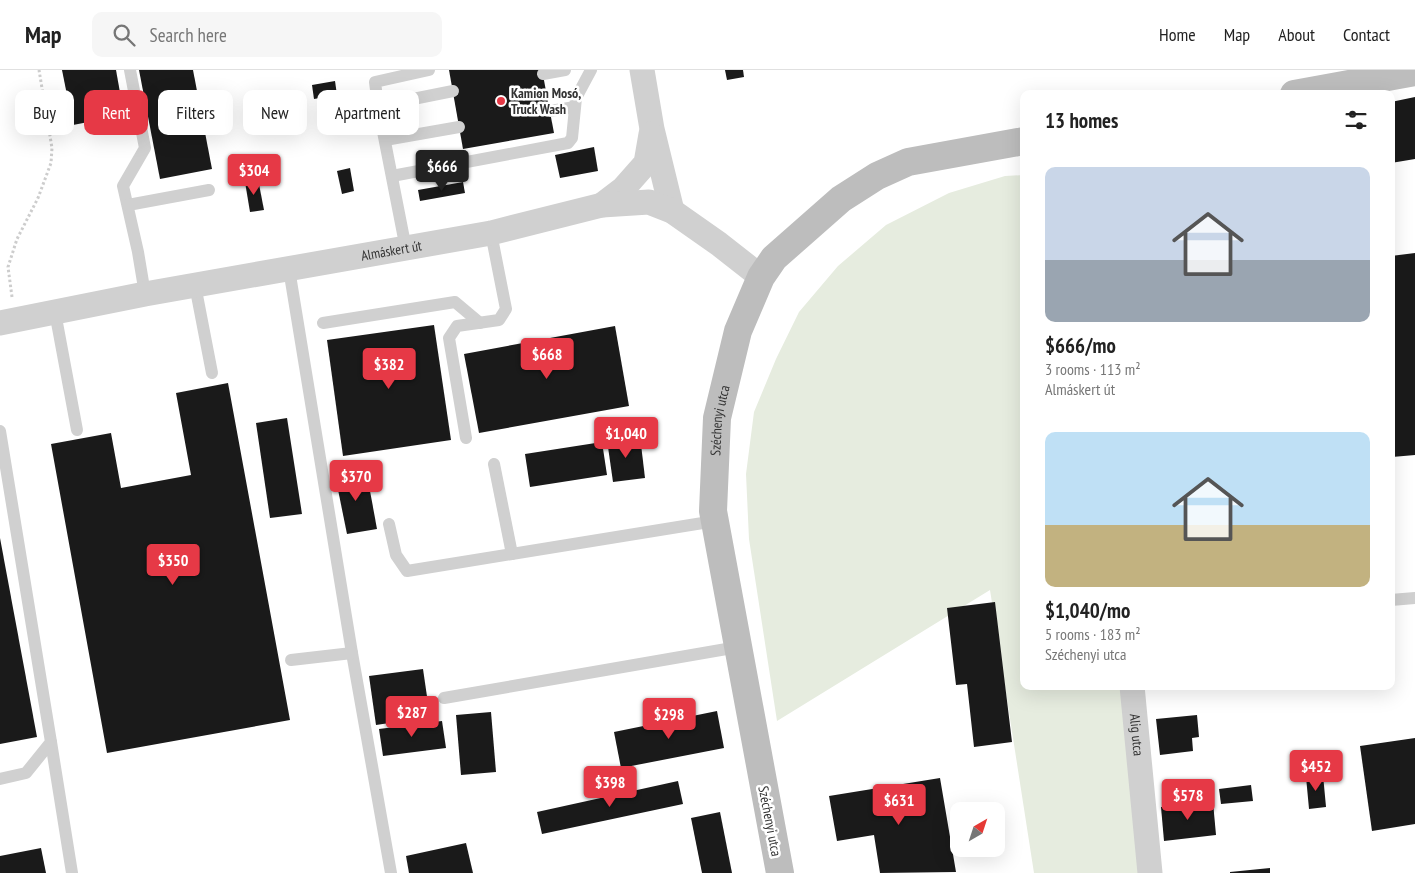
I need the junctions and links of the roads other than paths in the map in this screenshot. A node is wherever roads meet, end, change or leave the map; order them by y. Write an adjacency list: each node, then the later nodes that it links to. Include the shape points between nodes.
1 (130, 70): 21 (lane, via 145,148 123,186)
2 (429, 70): 8 (lane, via 375,82)
3 (565, 70): 7 (lane)
4 (591, 70): 12 (lane)
5 (642, 70): 15 (street)
6 (1415, 72): 9 (street)
7 (543, 74)
8 (376, 90)
9 (1316, 90)
10 (453, 91): 11 (lane)
11 (419, 98)
12 (575, 106): 13 (lane); 19 (lane, via 572,138 568,143)
13 (550, 111)
14 (459, 127): 17 (lane)
15 (652, 129): 22 (street, via 646,163); 23 (street)
16 (384, 135): 17 (lane)
17 (385, 140): 19 (lane)
18 (1020, 142): 27 (street, Széchenyi utca, via 908,162 877,176 841,199 804,230 774,258)
19 (392, 176): 25 (lane)
20 (209, 190): 21 (lane)
21 (128, 205): 29 (lane)
22 (602, 205): 23 (street, Almáskert út, via 649,202); 24 (street, Almáskert út)
23 (672, 211): 27 (street, Almáskert út)
24 (491, 233): 25 (street, Almáskert út); 33 (lane, via 506,309 499,320)
25 (406, 249): 26 (street, Almáskert út)
26 (289, 269): 28 (street, Almáskert út); 45 (lane)
27 (760, 277): 39 (street, Széchenyi utca, via 738,331 717,418)
28 (196, 285): 29 (street, Almáskert út); 34 (lane)
29 (145, 294): 30 (street, Almáskert út)
30 (55, 312): 31 (street, Almáskert út); 35 (lane)
31 (8, 322)
32 (323, 322): 33 (lane, via 455,302)
33 (480, 323): 37 (lane, via 457,326 449,338)
34 (212, 373)
35 (78, 430)
36 (0, 431): 49 (lane)
37 (466, 438)
38 (494, 464): 41 (lane)
39 (715, 520): 41 (lane); 44 (street, Széchenyi utca)
40 (389, 524): 41 (lane, via 396,555 407,571)
41 (512, 554)
42 (1415, 598): 43 (lane)
43 (1395, 600)
44 (738, 647): 48 (lane); 53 (street, Széchenyi utca)
45 (352, 653): 46 (lane); 52 (lane)
46 (291, 660)
47 (1132, 690): 54 (street, Alig utca)
48 (444, 698)
49 (51, 742): 50 (lane, via 26,773); 51 (lane)
50 (0, 779)
51 (72, 873)
52 (391, 873)
53 (780, 873)
54 (1150, 873)

